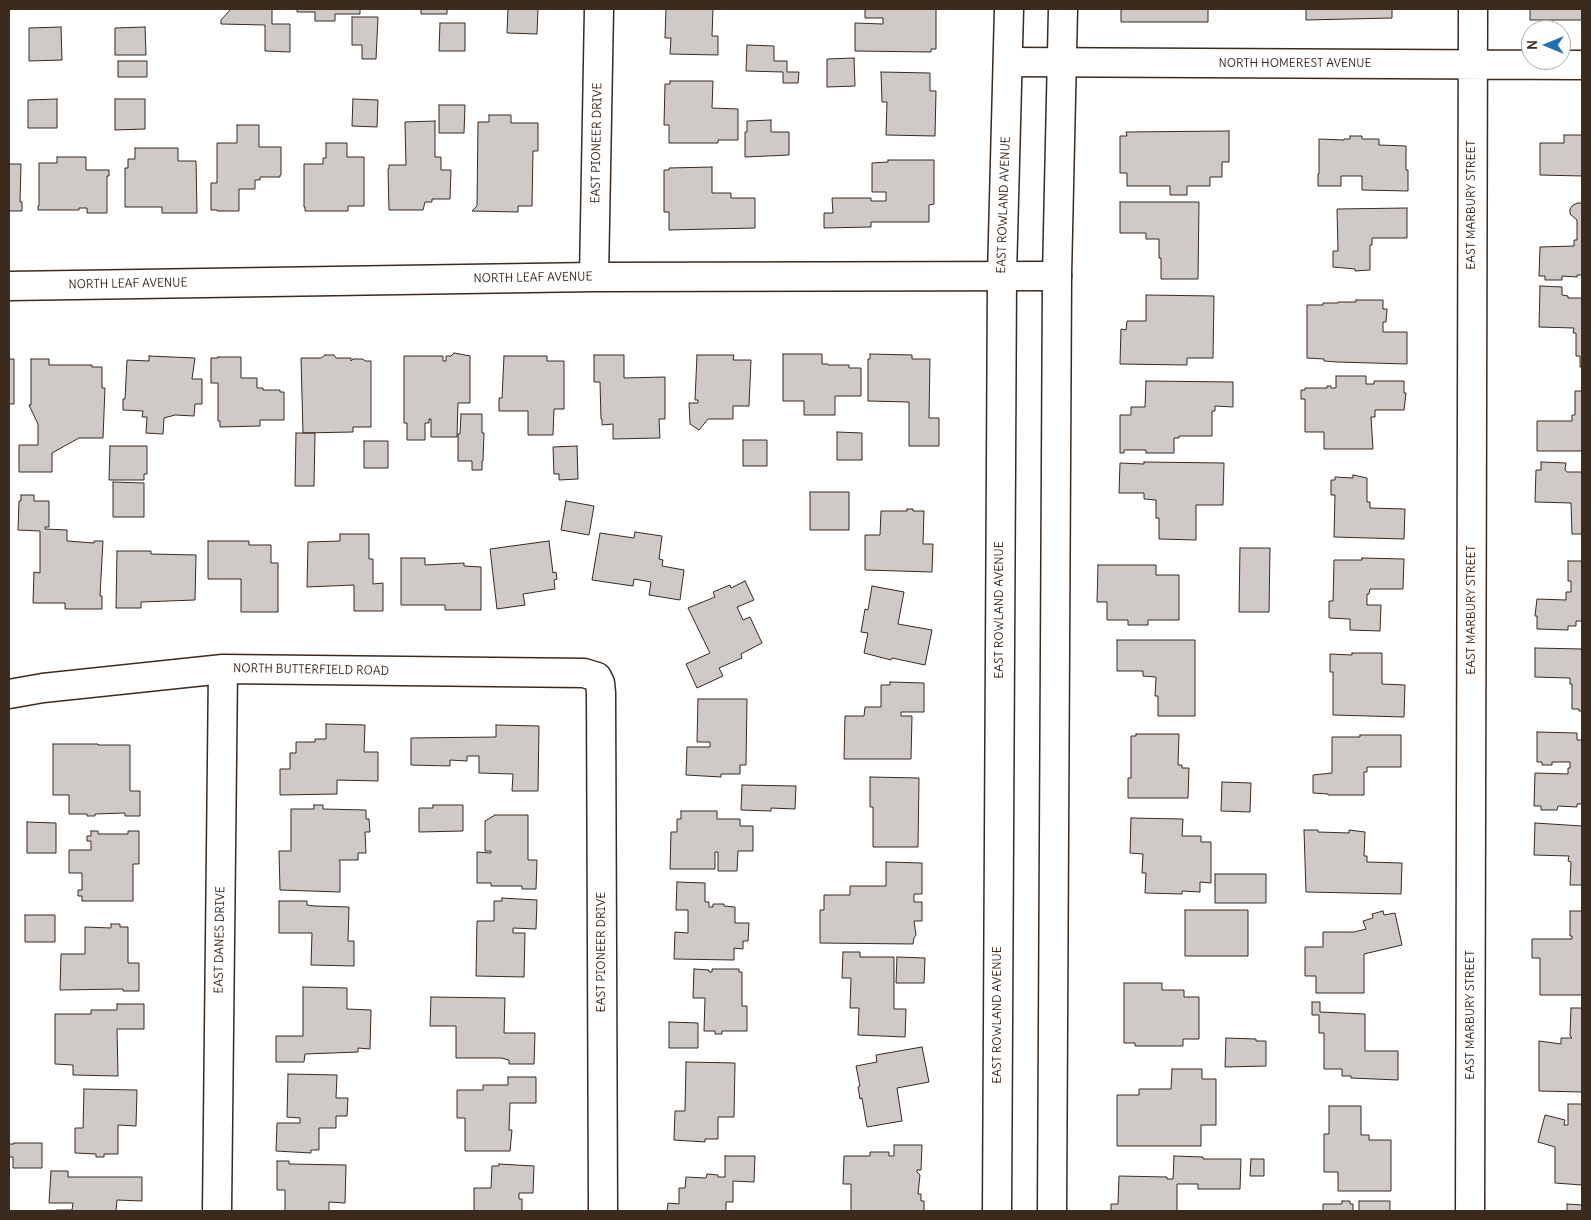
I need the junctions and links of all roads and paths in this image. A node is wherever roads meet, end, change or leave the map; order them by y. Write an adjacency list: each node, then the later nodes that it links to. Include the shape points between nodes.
1 (599, 9): 11 (street, EAST PIONEER DRIVE)
2 (1009, 9): 5 (street, EAST ROWLAND AVENUE)
3 (1063, 9): 6 (street)
4 (1473, 9): 7 (street, EAST MARBURY STREET)
5 (1008, 62): 6 (street, NORTH HOMEREST AVENUE); 9 (street, EAST ROWLAND AVENUE)
6 (1063, 62): 7 (street, NORTH HOMEREST AVENUE); 10 (street)
7 (1473, 64): 8 (street, NORTH HOMEREST AVENUE); 20 (street, EAST MARBURY STREET)
8 (1582, 65)
9 (1002, 276): 10 (street, NORTH LEAF AVENUE); 11 (street, NORTH LEAF AVENUE); 18 (street, EAST ROWLAND AVENUE)
10 (1056, 276): 19 (street)
11 (594, 277): 12 (street, NORTH LEAF AVENUE)
12 (9, 286)
13 (223, 669): 14 (street, NORTH BUTTERFIELD ROAD, via 584,673 597,677); 15 (street, NORTH BUTTERFIELD ROAD); 16 (street, EAST DANES DRIVE)
14 (601, 693): 17 (street, EAST PIONEER DRIVE)
15 (9, 694)
16 (217, 1211)
17 (603, 1211)
18 (997, 1211)
19 (1052, 1211)
20 (1470, 1211)

